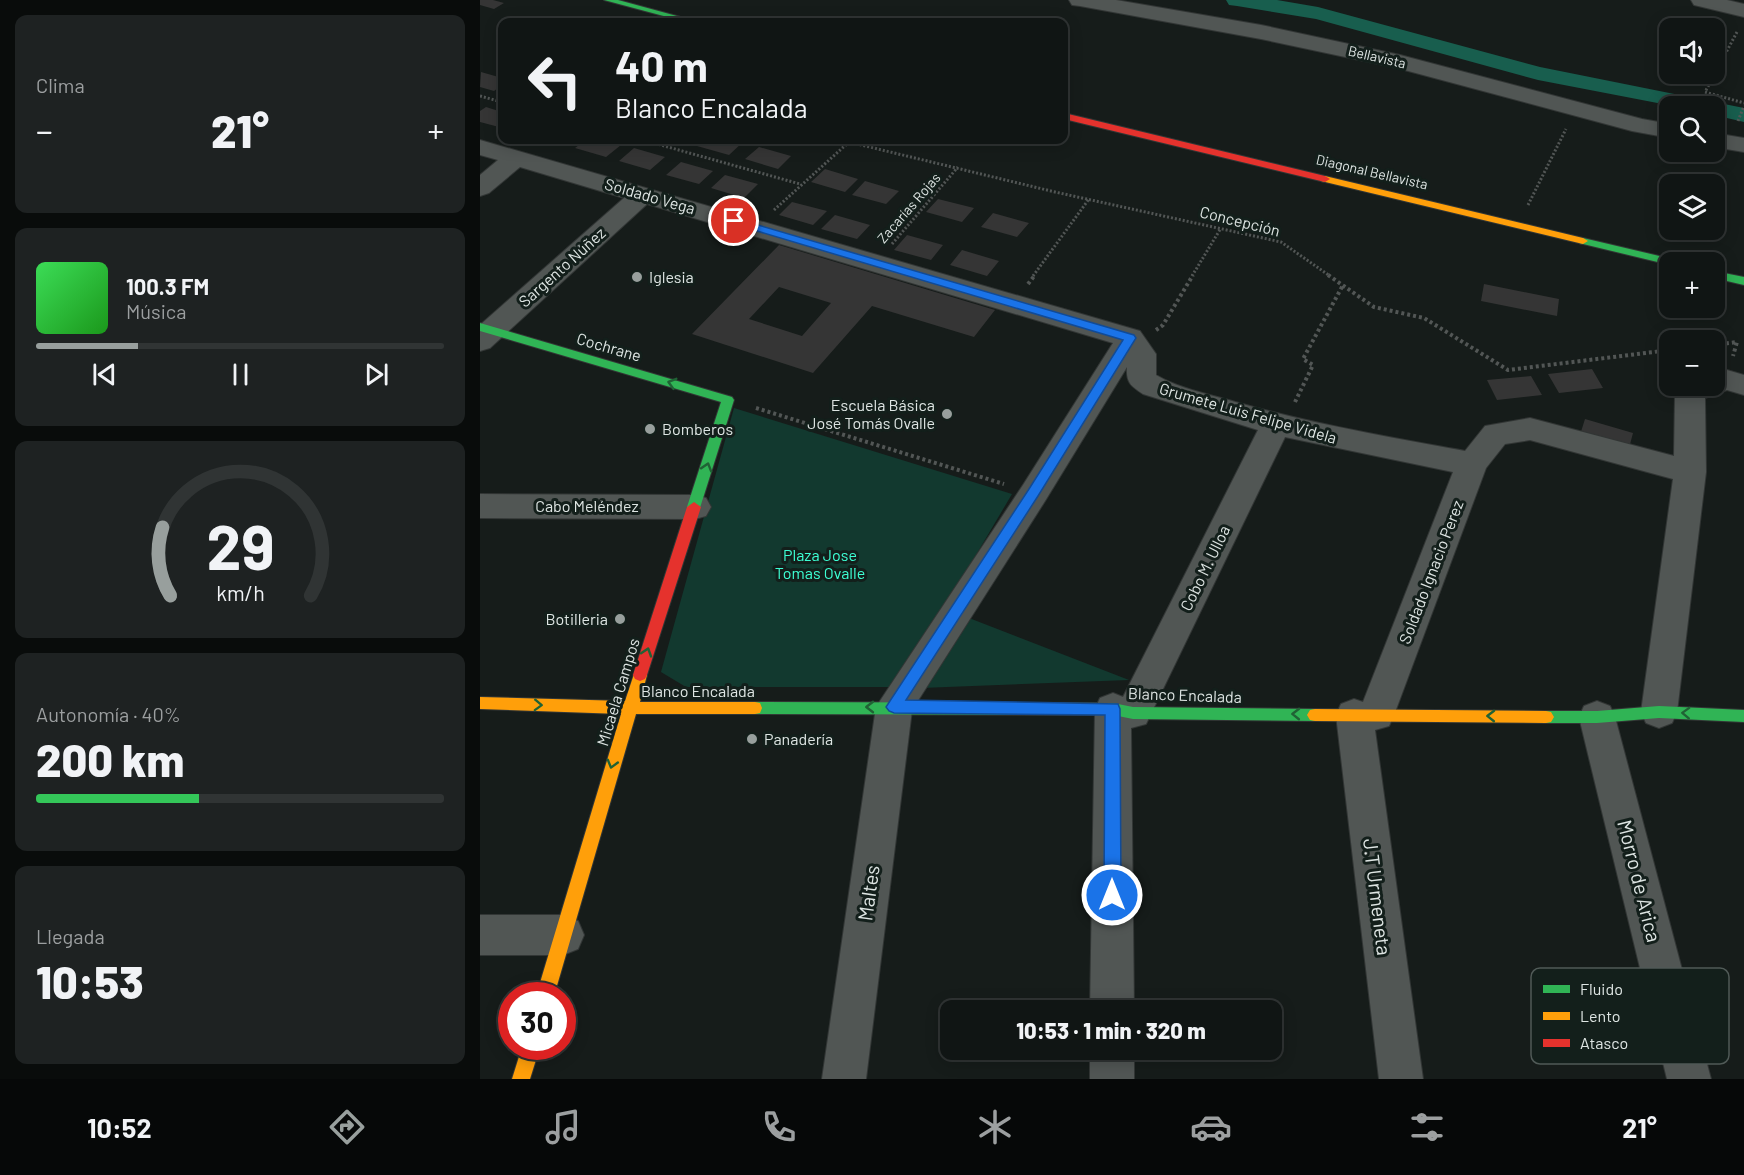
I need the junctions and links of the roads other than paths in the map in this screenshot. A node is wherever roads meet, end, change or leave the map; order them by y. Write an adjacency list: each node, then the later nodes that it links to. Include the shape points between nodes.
1 (608, 0): 4 (street)
2 (1080, 0): 7 (street, Bellavista, via 1273,34 1400,62)
3 (1702, 0): 5 (street)
4 (679, 18)
5 (1741, 20)
6 (1068, 117): 14 (street, Diagonal Bellavista)
7 (1659, 129)
8 (1740, 136): 9 (street)
9 (1725, 138)
10 (480, 147): 11 (street, Soldado Vega)
11 (517, 158): 12 (street); 13 (street, Soldado Vega)
12 (480, 188)
13 (643, 194): 17 (street, Sargento Núñez); 18 (street, Soldado Vega)
14 (1659, 259)
15 (1725, 277): 16 (street)
16 (1744, 281)
17 (484, 333): 22 (street, Cochrane, one-way to 17)
18 (1133, 342): 23 (street, Grumete Luis Felipe Videla, via 1142,354 1141,379 1154,387); 29 (street)
19 (1725, 381): 20 (street)
20 (1744, 385)
21 (1690, 396): 25 (street)
22 (728, 400): 27 (street, Micaela Campos, one-way to 22)
23 (1280, 425): 24 (street, Grumete Luis Felipe Videla); 31 (street, Cobo M. Ulloa)
24 (1472, 464): 25 (street, Soldado Ignacio Perez, via 1496,434 1530,429); 33 (street, Soldado Ignacio Perez)
25 (1690, 472): 32 (street)
26 (480, 506): 27 (street, Cabo Meléndez)
27 (695, 507): 30 (street, Micaela Campos, one-way to 27)
28 (480, 703): 30 (street, Blanco Encalada, one-way to 30)
29 (894, 707): 30 (street, Blanco Encalada, one-way to 30); 31 (street, Blanco Encalada); 45 (street, Maltes)
30 (629, 708): 37 (street, Micaela Campos, one-way to 37)
31 (1123, 711): 33 (street, Blanco Encalada, one-way to 31); 40 (street)
32 (1659, 712): 34 (street, Blanco Encalada, one-way to 32); 35 (street, Blanco Encalada)
33 (1365, 715): 35 (street, Blanco Encalada, one-way to 33); 47 (street, J.T Urmeneta)
34 (1744, 716)
35 (1597, 717): 38 (street, Morro de Arica)
36 (480, 935): 37 (street)
37 (562, 935): 39 (street, Micaela Campos)
38 (1661, 968)
39 (549, 982)
40 (1112, 1000)
41 (527, 1060): 44 (street)
42 (1112, 1060): 46 (street)
43 (1685, 1064): 48 (street, Morro de Arica)
44 (521, 1079)
45 (844, 1079)
46 (1112, 1079)
47 (1401, 1079)
48 (1689, 1079)

